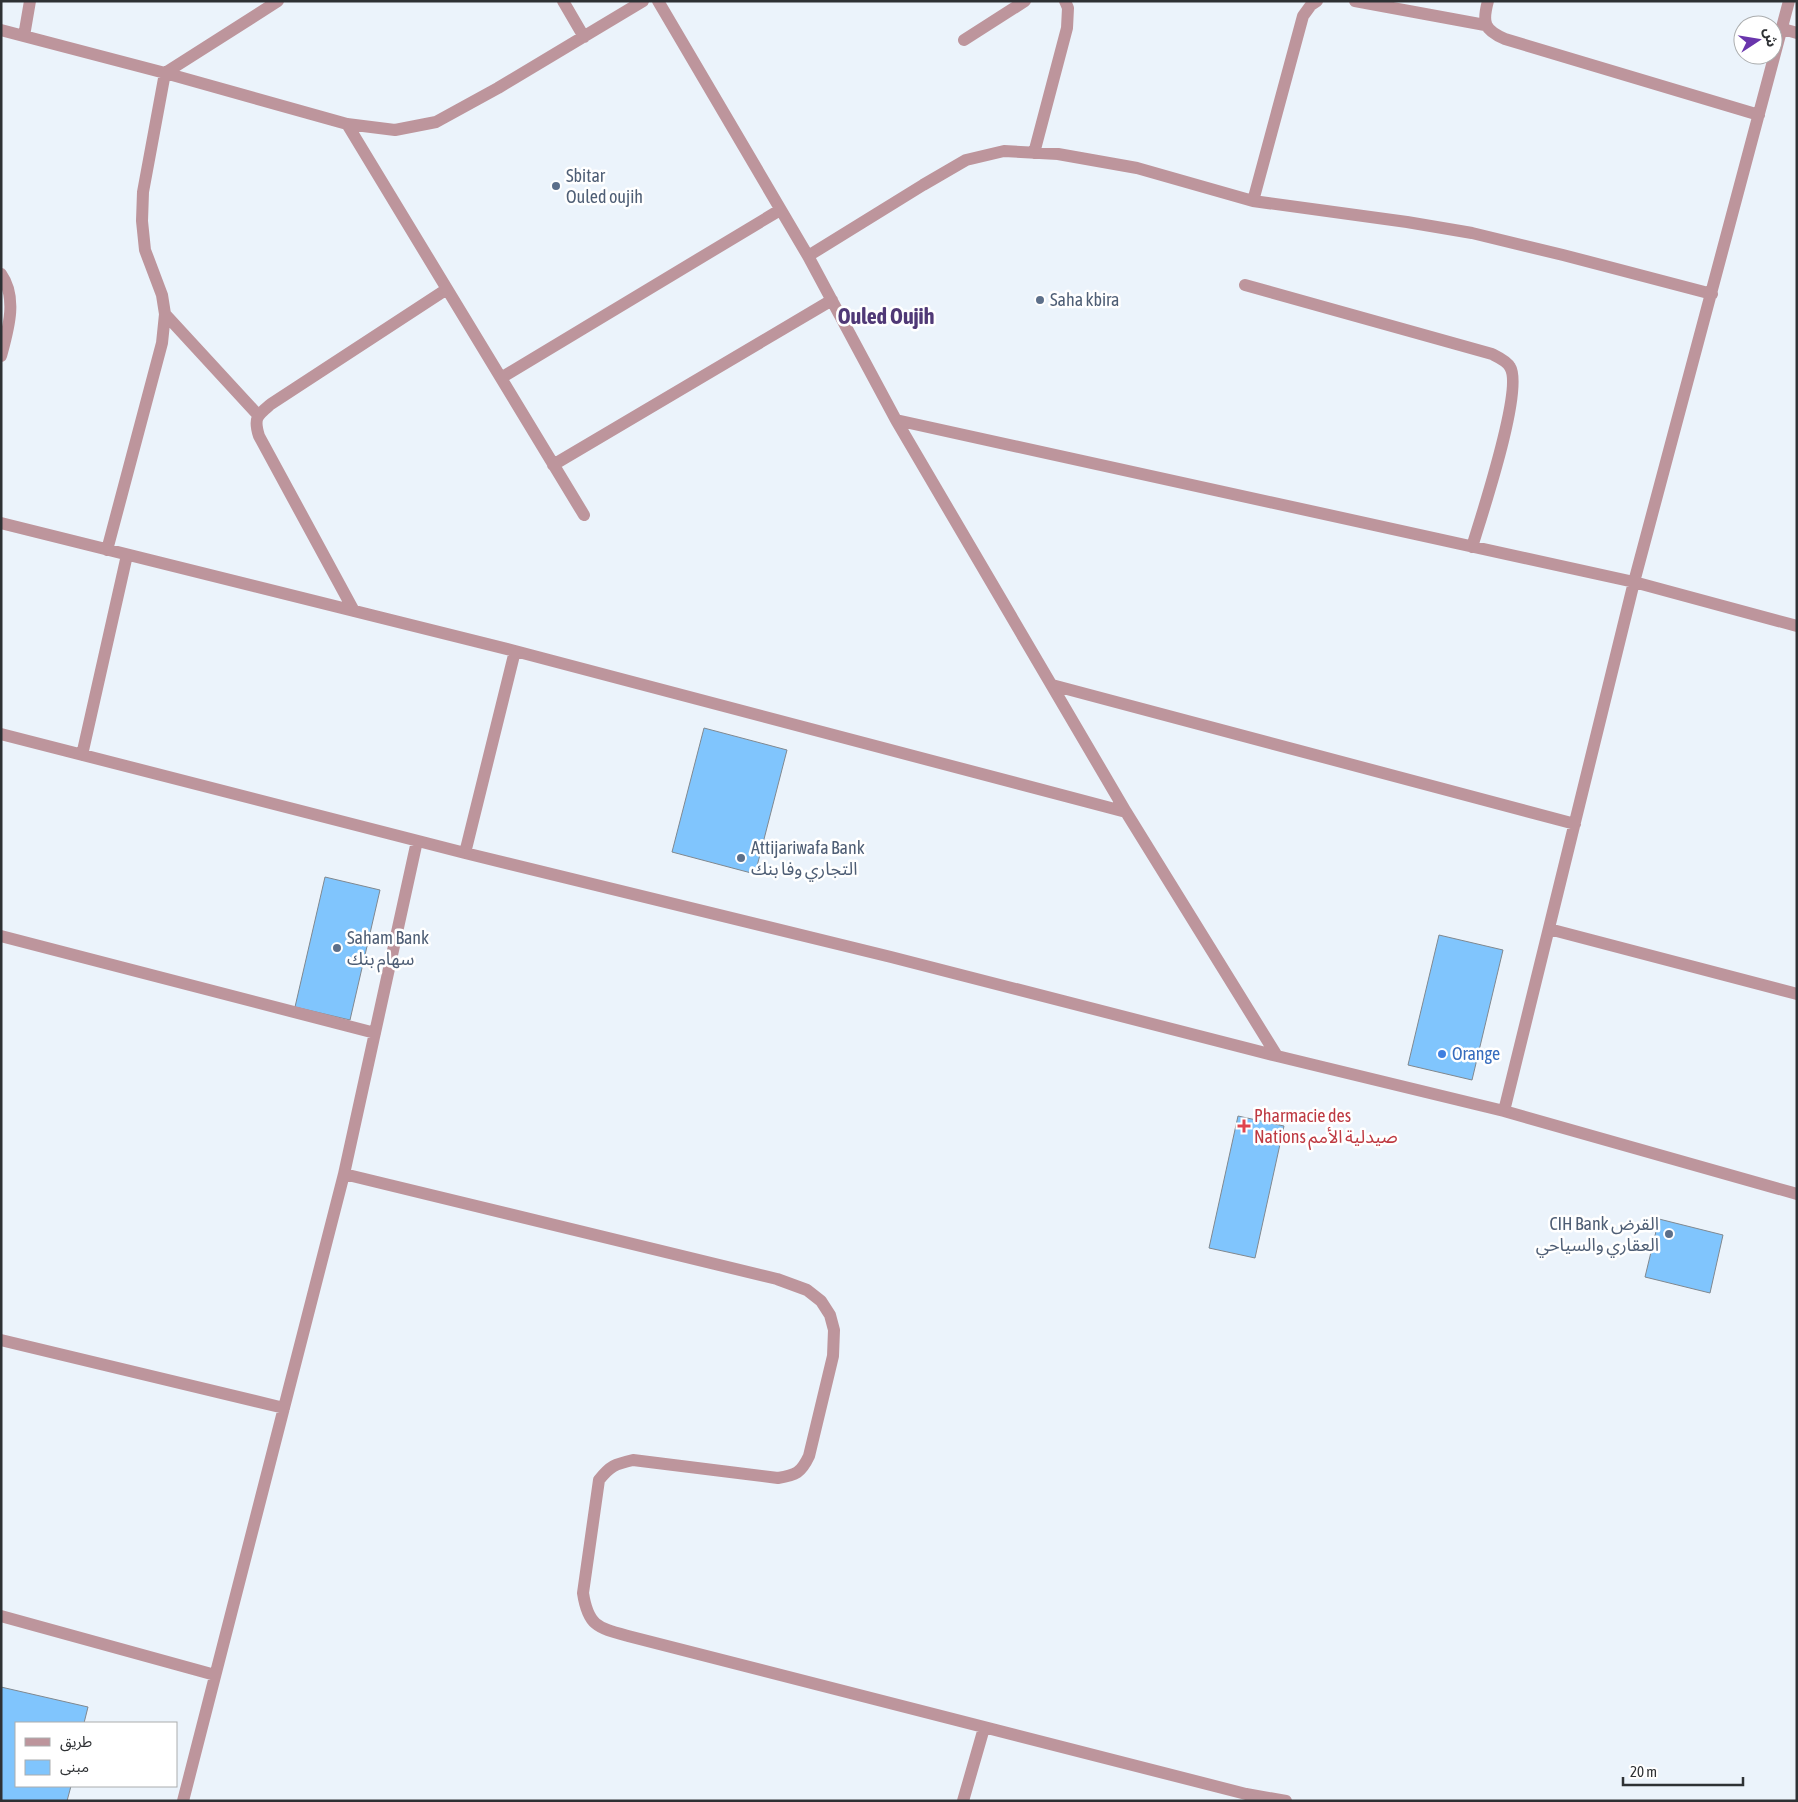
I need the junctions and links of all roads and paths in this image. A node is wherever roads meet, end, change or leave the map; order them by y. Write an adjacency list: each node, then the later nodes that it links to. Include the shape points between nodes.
1 (30, 1): 16 (street)
2 (278, 1): 20 (street)
3 (563, 1): 17 (street)
4 (642, 1): 17 (street)
5 (658, 1): 25 (street)
6 (1025, 1): 18 (street)
7 (1065, 1): 23 (street, via 1067,28)
8 (1317, 1): 24 (street, via 1303,16)
9 (1355, 1): 12 (street)
10 (1488, 1): 12 (street)
11 (1789, 1): 13 (street)
12 (1485, 26): 21 (street, via 1491,33 1505,39)
13 (1783, 29): 15 (street)
14 (1, 30): 16 (street)
15 (1797, 33)
16 (24, 36): 20 (street)
17 (584, 36): 22 (street, via 436,122 395,130)
18 (964, 40)
19 (1773, 65): 21 (street)
20 (166, 73): 22 (street); 32 (street, via 143,192 142,221 145,250)
21 (1760, 116): 30 (street)
22 (347, 124): 29 (street)
23 (1034, 152): 24 (street, via 1137,168); 26 (street, via 1004,151 966,160)
24 (1253, 201): 30 (street, via 1472,233)
25 (780, 210): 26 (street); 34 (street)
26 (808, 256): 31 (street)
27 (1, 274): 33 (street, via 9,289 11,305)
28 (1245, 285): 40 (street, via 1492,354 1510,366 1513,373 1512,402)
29 (447, 289): 34 (street); 35 (street)
30 (1712, 294): 43 (street)
31 (832, 300): 36 (street); 37 (street)
32 (166, 314): 35 (street); 41 (street, via 162,343)
33 (1, 356)
34 (501, 378): 37 (street)
35 (258, 415): 44 (street, via 259,436)
36 (896, 420): 40 (street); 47 (street)
37 (553, 465): 38 (street)
38 (584, 515)
39 (1, 523): 41 (street)
40 (1472, 547): 43 (street)
41 (107, 550): 42 (street)
42 (128, 555): 44 (street); 49 (street)
43 (1634, 582): 45 (street); 51 (street)
44 (354, 611): 46 (street)
45 (1797, 626)
46 (515, 650): 50 (street); 53 (street)
47 (1052, 685): 50 (street); 51 (street)
48 (1, 734): 49 (street)
49 (82, 755): 52 (street)
50 (1126, 812): 58 (street)
51 (1575, 824): 54 (street)
52 (417, 841): 53 (street); 57 (street)
53 (465, 853): 58 (street)
54 (1549, 929): 56 (street); 59 (street)
55 (1, 936): 57 (street)
56 (1797, 994)
57 (375, 1033): 60 (street)
58 (1277, 1056): 59 (street)
59 (1504, 1110): 61 (street)
60 (344, 1174): 63 (street); 66 (street, via 777,1279 807,1290 821,1301 834,1330 833,1356 803,1469 793,1476 778,1478 633,1460 609,1468 600,1480 582,1593 586,1611 595,1624 614,1632)
61 (1797, 1194)
62 (1, 1340): 63 (street)
63 (284, 1408): 65 (street)
64 (1, 1616): 65 (street)
65 (215, 1675): 67 (street)
66 (984, 1728): 68 (street); 69 (street, via 1246,1794)
67 (182, 1801)
68 (963, 1801)
69 (1286, 1801)

